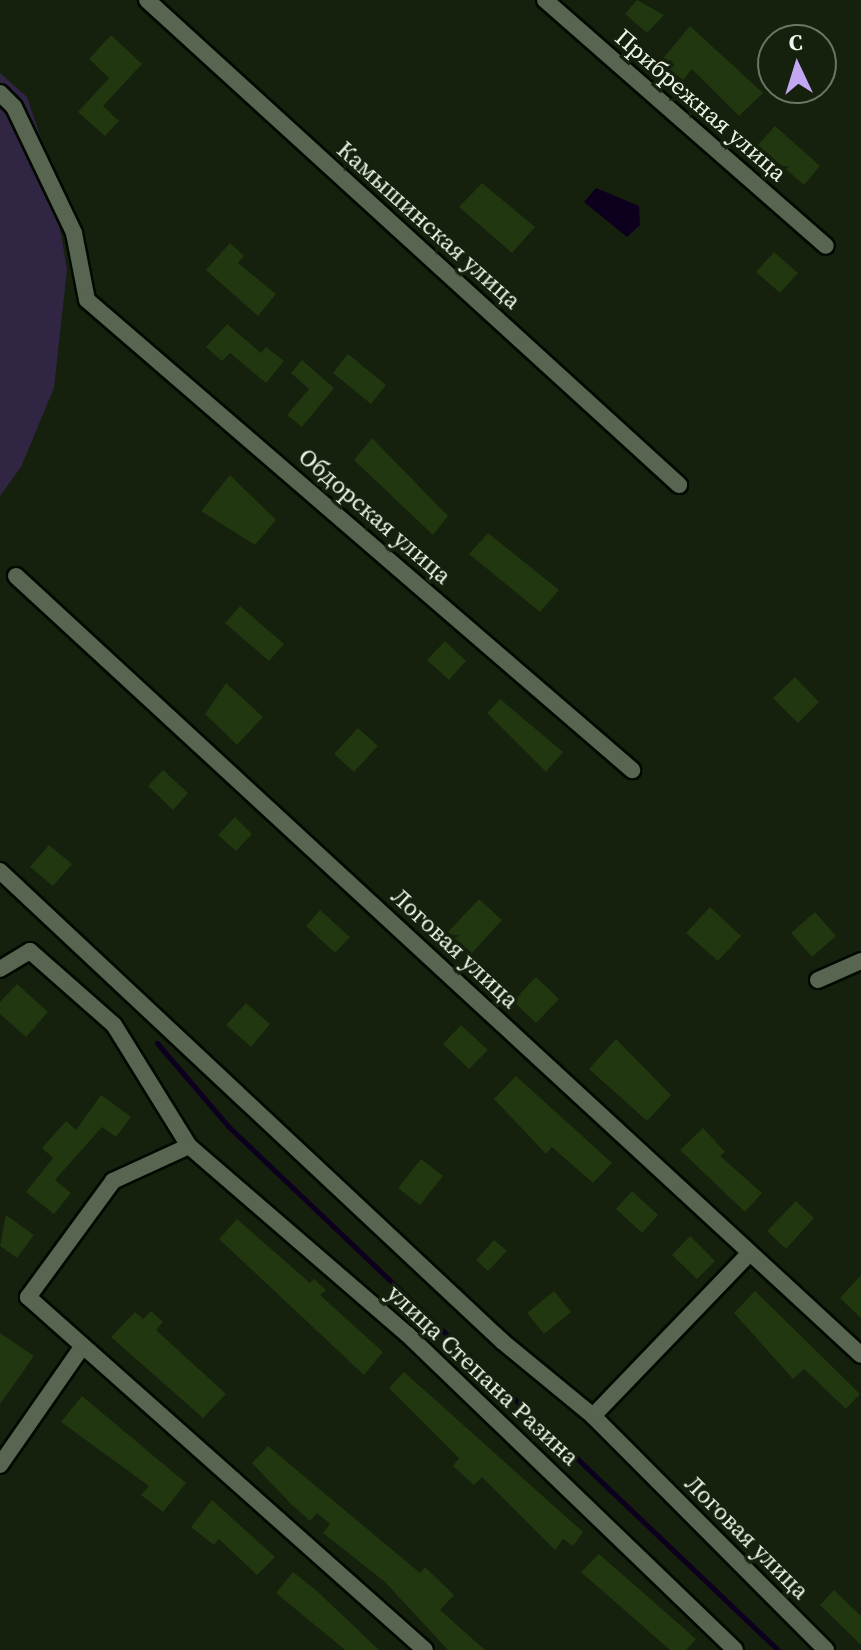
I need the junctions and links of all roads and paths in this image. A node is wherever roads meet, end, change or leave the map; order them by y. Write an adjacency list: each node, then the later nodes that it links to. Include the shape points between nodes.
1 (147, 0): 5 (street, Камышинская улица)
2 (545, 0): 4 (street, Прибрежная улица)
3 (0, 93): 7 (street, Обдорская улица, via 14,107 74,233 87,300)
4 (826, 246)
5 (679, 485)
6 (16, 576): 13 (street, Логовая улица)
7 (632, 770)
8 (0, 871): 16 (street, Логовая улица, via 503,1342)
9 (861, 961): 11 (street)
10 (0, 969): 12 (street, улица Степана Разина, via 30,951 114,1025)
11 (818, 980)
12 (189, 1146): 14 (street, via 113,1181 28,1297); 19 (street, улица Степана Разина, via 407,1334)
13 (750, 1253): 15 (street, Логовая улица); 16 (street)
14 (80, 1350): 17 (street); 18 (street)
15 (861, 1355)
16 (593, 1416): 20 (street, Логовая улица)
17 (0, 1465)
18 (425, 1650)
19 (735, 1650)
20 (826, 1650)

